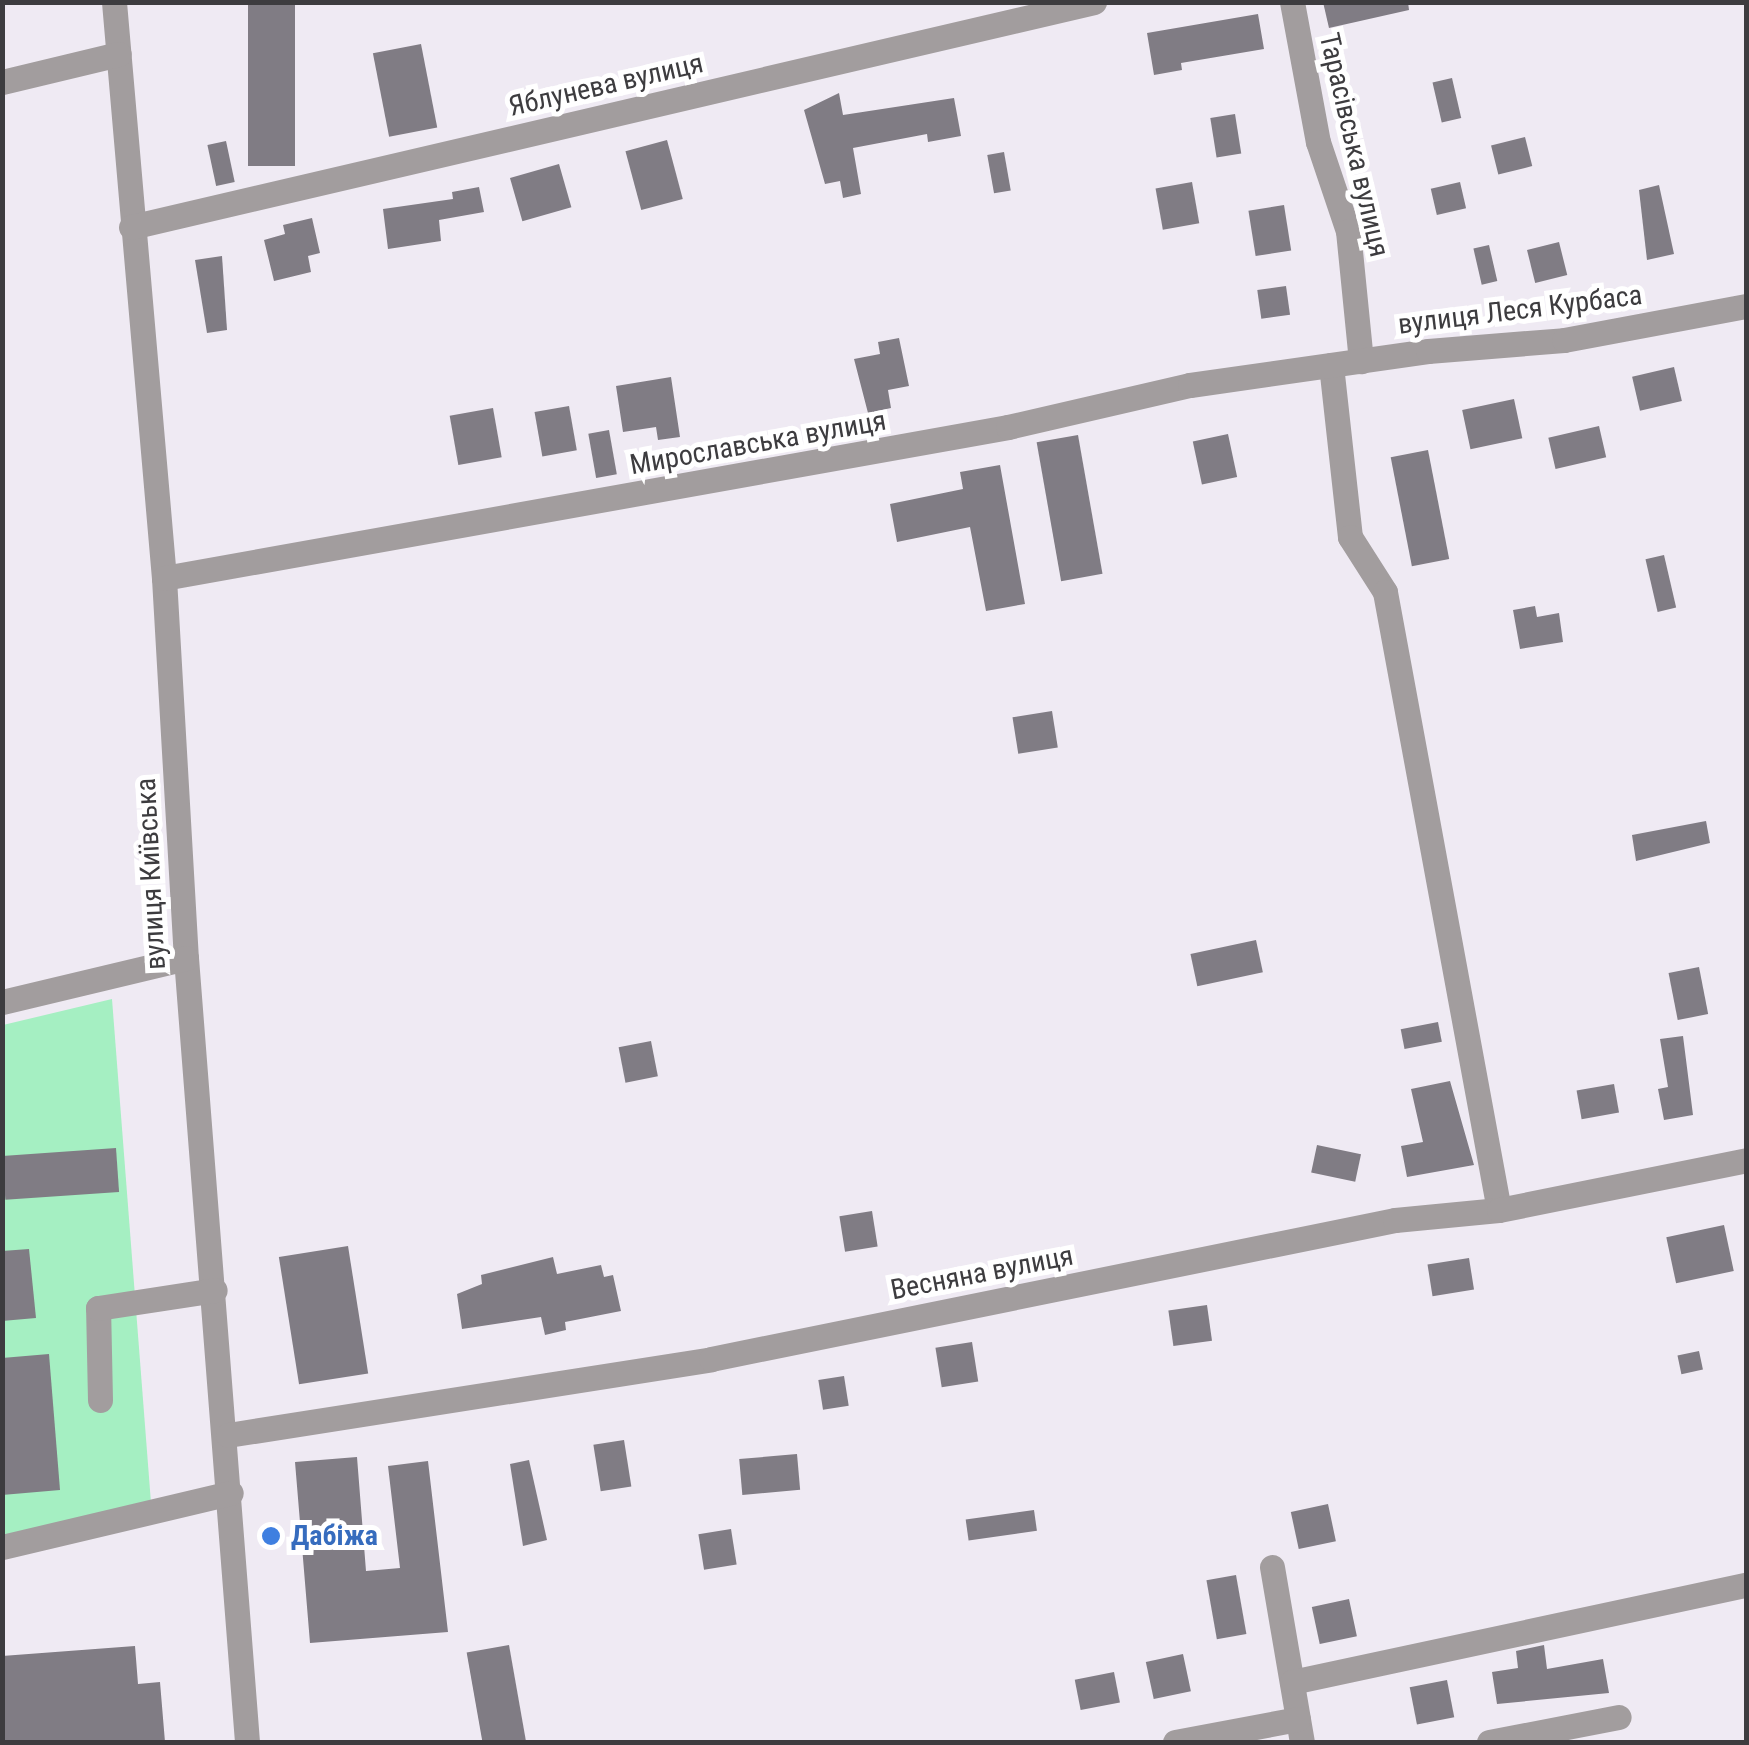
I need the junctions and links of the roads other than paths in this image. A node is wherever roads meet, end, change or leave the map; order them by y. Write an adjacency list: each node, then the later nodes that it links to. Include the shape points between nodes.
1 (114, 2): 4 (street, вулиця Київська)
2 (1094, 2): 6 (street, Яблунева вулиця)
3 (1292, 2): 8 (street, Тарасівська вулиця, via 1318,142 1348,231)
4 (119, 54): 5 (street); 6 (street, вулиця Київська)
5 (2, 82)
6 (131, 227): 10 (street, вулиця Київська)
7 (1746, 306): 8 (street, вулиця Леся Курбаса, via 1564,340)
8 (1361, 361): 9 (street, Мирославська вулиця)
9 (1332, 366): 10 (street, Мирославська вулиця, via 1190,385 970,434); 14 (street, via 1350,536 1385,592)
10 (164, 578): 11 (street, вулиця Київська)
11 (186, 958): 12 (street); 15 (street, вулиця Київська)
12 (2, 1002)
13 (1746, 1160): 14 (street, Весняна вулиця)
14 (1499, 1210): 17 (street, Весняна вулиця, via 1396,1220 711,1359)
15 (215, 1290): 16 (street, via 98,1308); 17 (street, вулиця Київська)
16 (100, 1400)
17 (228, 1435): 18 (street, вулиця Київська)
18 (231, 1493): 19 (street); 25 (street, вулиця Київська)
19 (2, 1547)
20 (1272, 1566): 22 (street)
21 (1746, 1585): 22 (street)
22 (1292, 1682): 24 (street)
23 (1619, 1717): 27 (street)
24 (1300, 1731): 26 (street)
25 (247, 1742)
26 (1174, 1742)
27 (1488, 1742)

